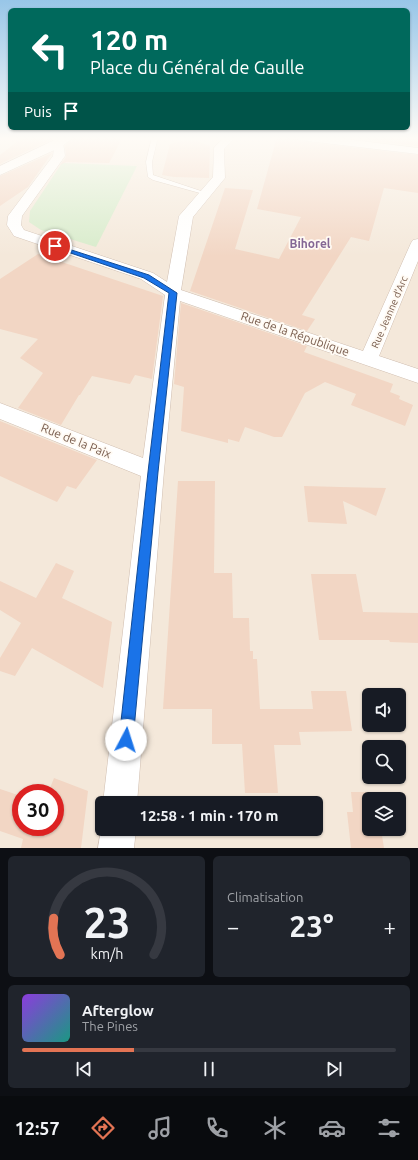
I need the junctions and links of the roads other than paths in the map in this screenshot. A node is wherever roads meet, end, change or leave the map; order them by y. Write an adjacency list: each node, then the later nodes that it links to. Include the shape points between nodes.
1 (44, 177): 5 (street)
2 (151, 177): 4 (lane)
3 (219, 177): 4 (street)
4 (205, 194): 8 (street, via 186,216)
5 (15, 216): 6 (street); 8 (street, Rue de la République, via 14,225 19,233 147,276)
6 (0, 221)
7 (418, 243): 9 (street, Rue Jeanne d'Arc)
8 (173, 293): 9 (street, Rue de la République); 12 (street)
9 (369, 359): 10 (street, Rue de la République)
10 (418, 376)
11 (0, 411): 12 (street, Rue de la Paix)
12 (153, 472): 13 (street)
13 (121, 796)
14 (117, 836): 15 (street)
15 (116, 848)

